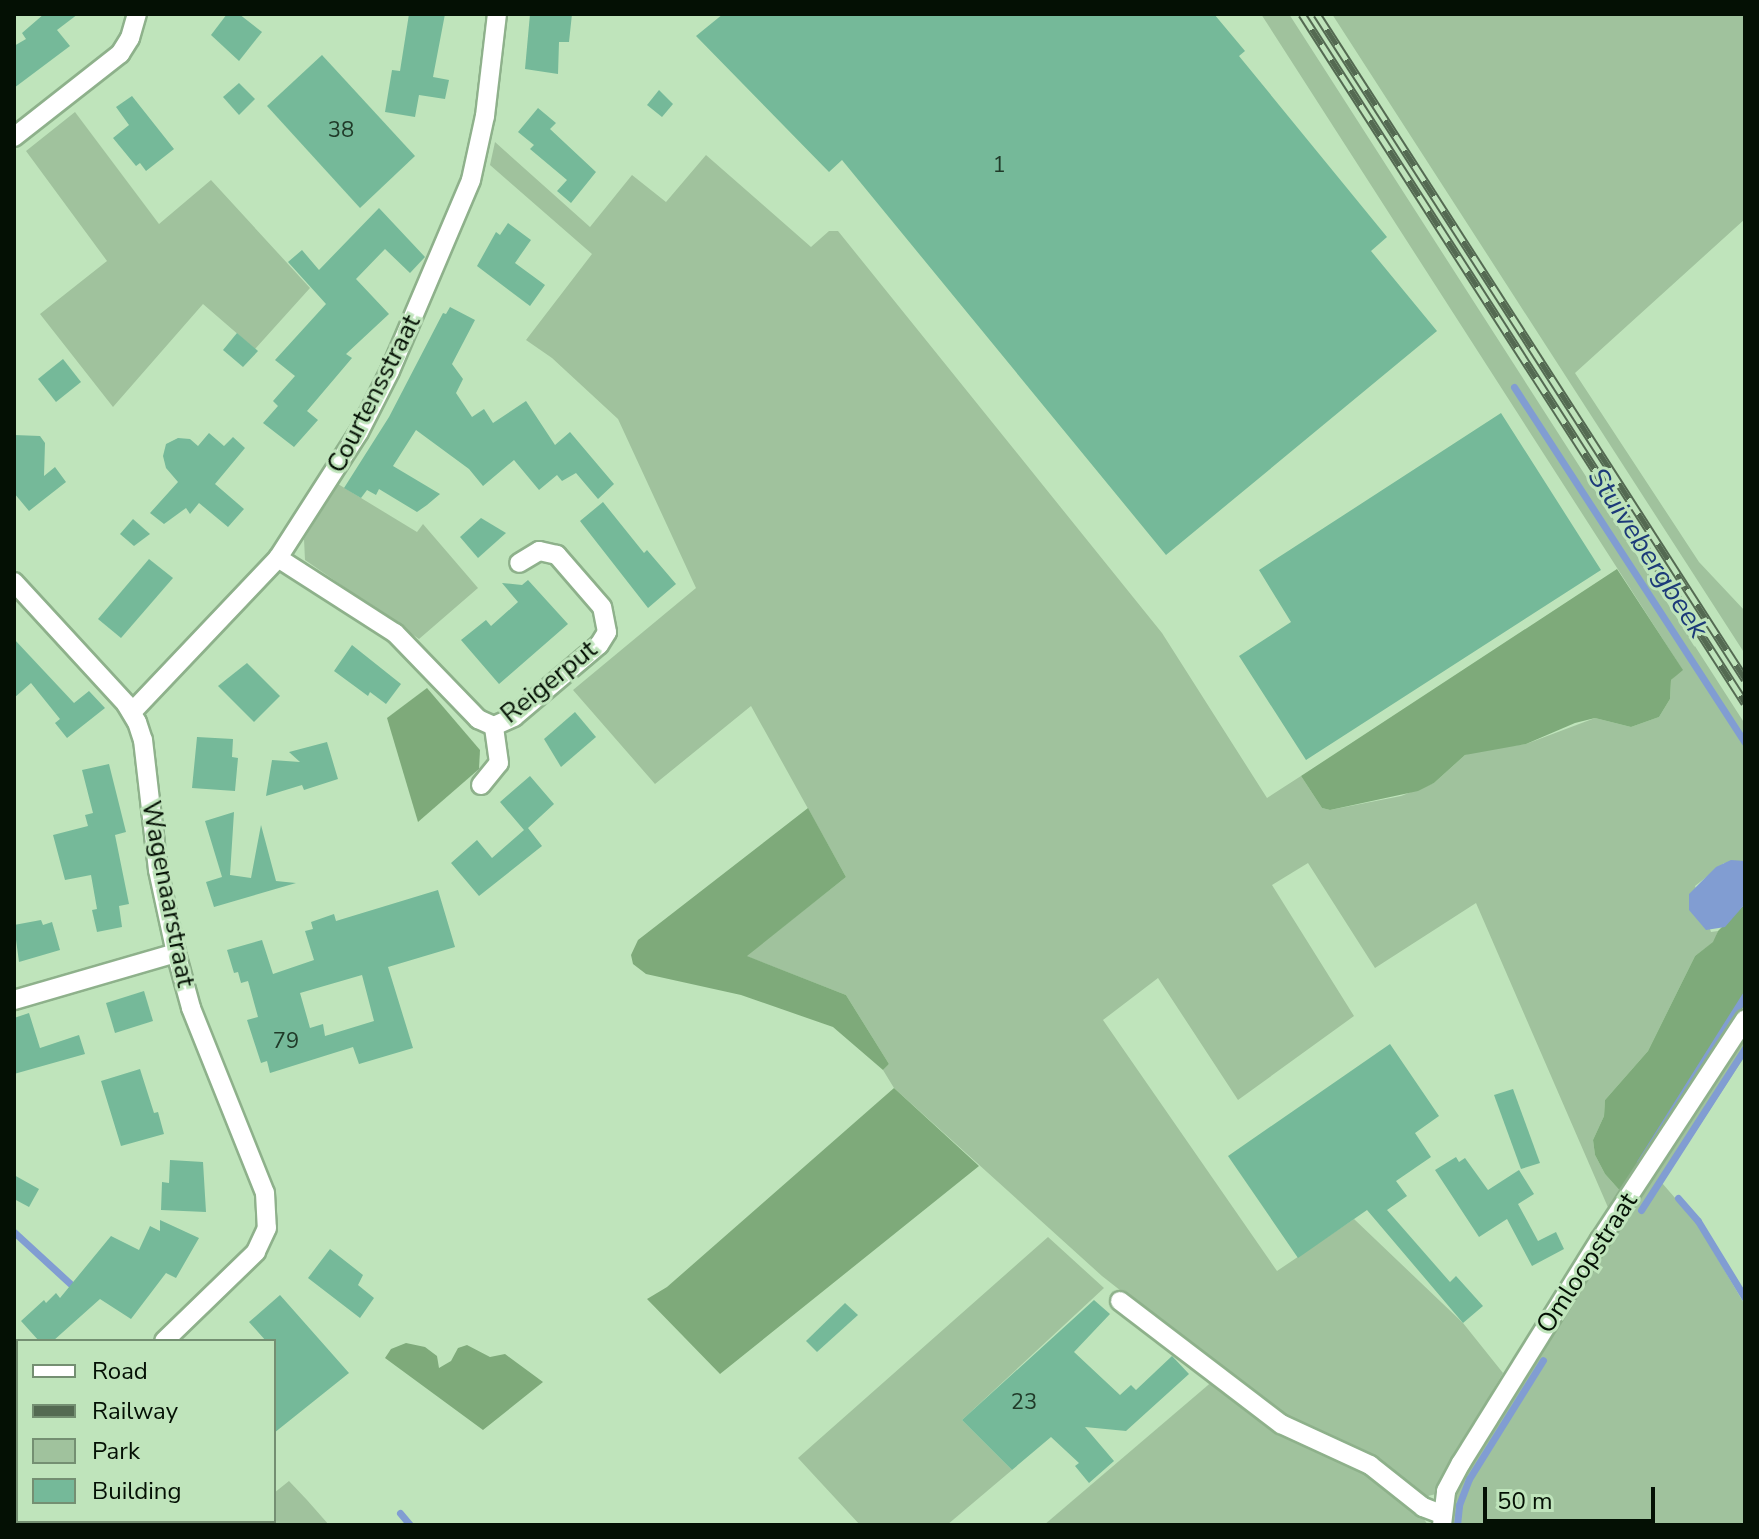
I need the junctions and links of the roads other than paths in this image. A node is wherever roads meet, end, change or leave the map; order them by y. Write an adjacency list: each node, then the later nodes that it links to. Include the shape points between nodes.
1 (137, 14): 3 (street, via 120,54)
2 (497, 14): 4 (street, Courtensstraat, via 479,148 461,207 365,420)
3 (14, 137)
4 (278, 558): 7 (street, Courtensstraat); 8 (street, Reigerput, via 395,633 478,719)
5 (519, 563): 8 (street, Reigerput, via 539,551 557,555 602,607 607,632 599,645 510,721)
6 (14, 582): 7 (street, Wagenaarstraat)
7 (132, 712): 10 (street, Wagenaarstraat, via 143,740 158,870)
8 (494, 726): 9 (street, Reigerput, via 499,763)
9 (481, 785)
10 (176, 953): 11 (street); 14 (street, Wagenaarstraat, via 191,1008 265,1193 268,1219 256,1252)
11 (14, 1000)
12 (1745, 1019): 15 (street, Omloopstraat, via 1469,1450 1446,1491)
13 (1120, 1301): 15 (street, Omloopstraat, via 1274,1419 1370,1465)
14 (166, 1339)
15 (1442, 1520)

